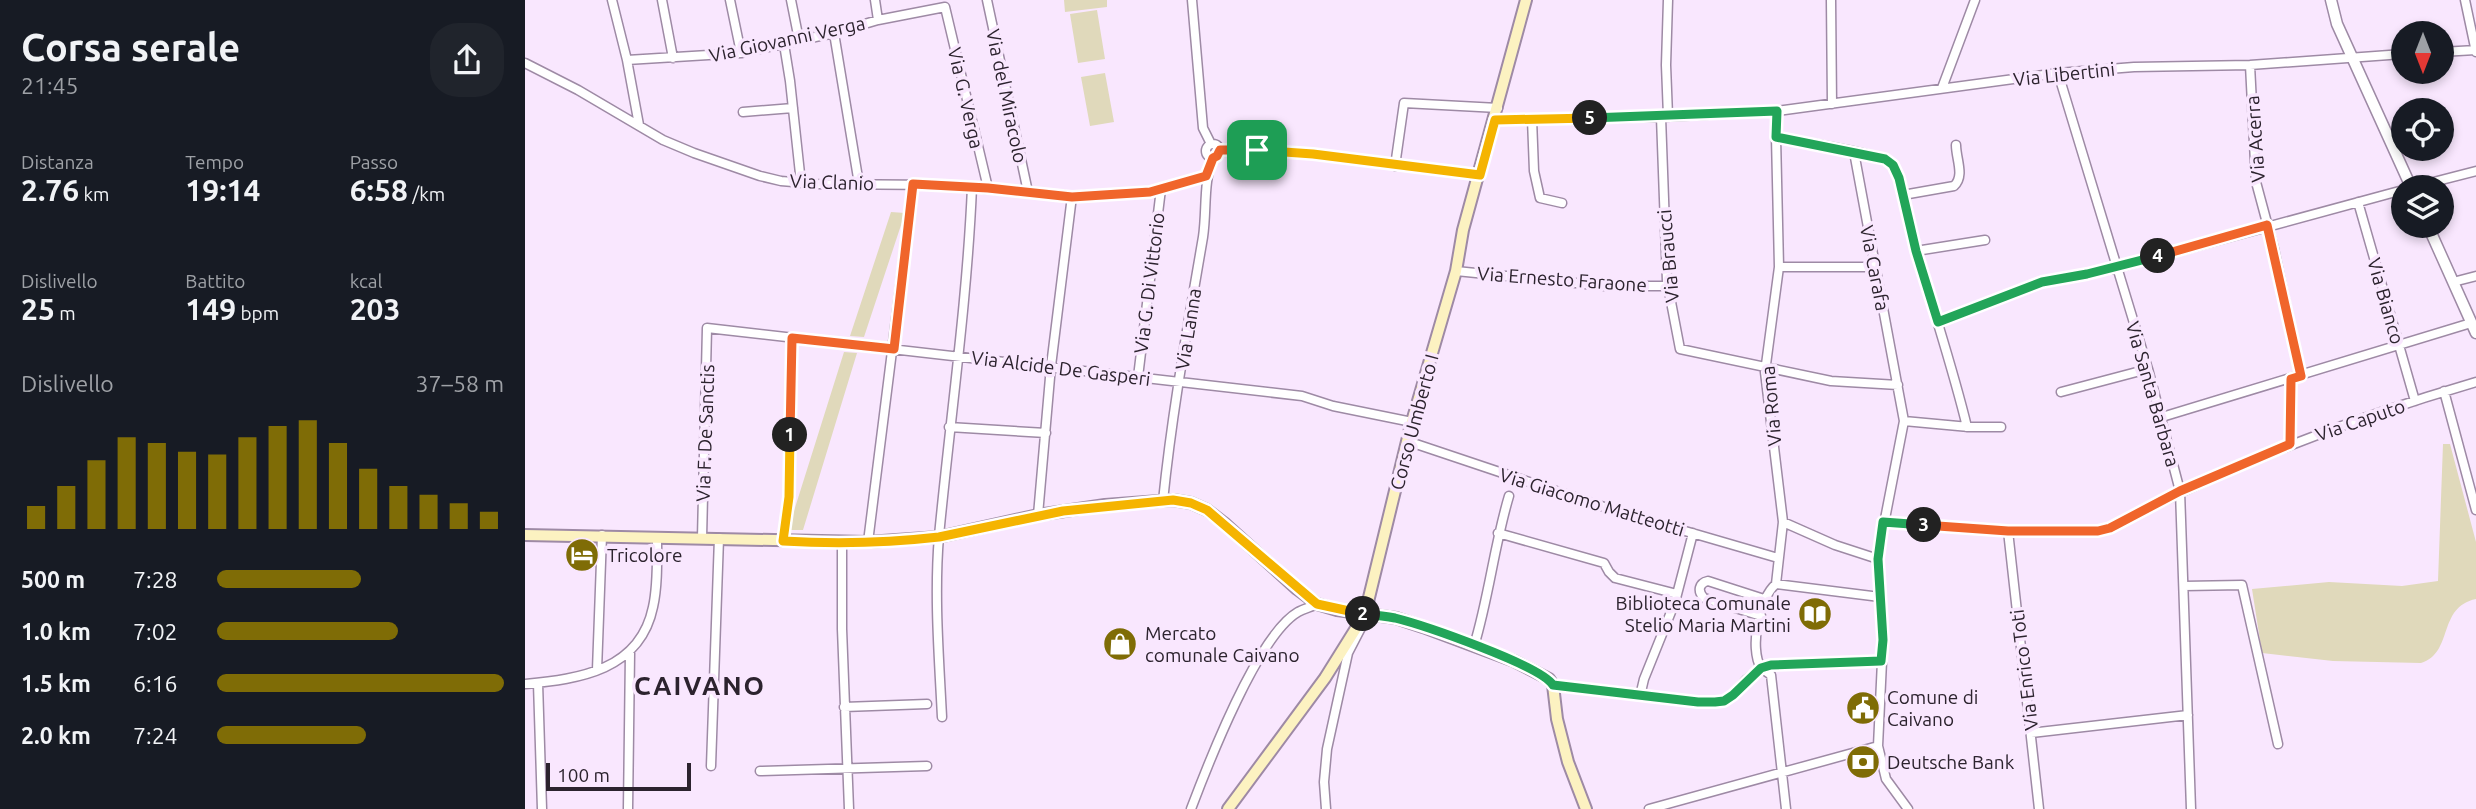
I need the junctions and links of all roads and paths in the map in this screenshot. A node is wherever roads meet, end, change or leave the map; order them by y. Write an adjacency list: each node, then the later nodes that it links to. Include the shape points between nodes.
1 (612, 0): 25 (street)
2 (662, 0): 24 (street)
3 (730, 0): 21 (street)
4 (791, 0): 17 (street)
5 (875, 0): 15 (street)
6 (987, 0): 57 (street, Via del Miracolo)
7 (1192, 0): 40 (street, via 1203,128)
8 (1526, 0): 32 (main road, Corso Umberto I)
9 (1668, 0): 35 (street, Via Braucci)
10 (1831, 0): 30 (street)
11 (1975, 0): 29 (street)
12 (2331, 0): 23 (street)
13 (2465, 0): 19 (street)
14 (945, 8): 15 (street, Via Giovanni Verga); 55 (street, Via G. Verga)
15 (879, 20): 16 (street, Via Giovanni Verga)
16 (834, 33): 17 (street, Via Giovanni Verga); 52 (street)
17 (799, 40): 18 (street, Via Giovanni Verga)
18 (784, 44): 21 (street, Via Giovanni Verga); 31 (street)
19 (2476, 51): 20 (street)
20 (2454, 52)
21 (741, 53): 24 (street, Via Giovanni Verga)
22 (2391, 55): 23 (street, Via Libertini)
23 (2353, 57): 27 (street, Via Libertini); 48 (street)
24 (673, 58): 25 (street, Via Giovanni Verga)
25 (627, 60): 38 (street)
26 (525, 63): 38 (street, Via Clanio)
27 (2251, 65): 28 (street, Via Libertini); 63 (street, Via Acerra, via 2256,182)
28 (2058, 73): 29 (street, Via Libertini); 69 (street, Via Santa Barbara)
29 (1942, 88): 30 (street, Via Libertini)
30 (1832, 104): 33 (street, Via Libertini)
31 (793, 108): 34 (street); 51 (street)
32 (1498, 108): 37 (main road, Corso Umberto I); 45 (street, via 1404,103)
33 (1777, 111): 35 (street, Via Libertini); 39 (street, Via Roma)
34 (743, 112)
35 (1664, 117): 36 (street, Via Libertini); 73 (street, Via Braucci)
36 (1532, 119): 37 (street, Via Libertini); 62 (street, via 1540,198)
37 (1495, 120): 47 (main road, Corso Umberto I)
38 (639, 125): 51 (street, Via Clanio, via 694,153 759,176)
39 (1776, 137): 43 (street); 67 (street, Via Roma)
40 (1211, 144): 42 (street); 44 (street, via 1206,153)
41 (1956, 145): 59 (street, via 1960,177 1954,186)
42 (1220, 150): 44 (street); 45 (street, via 1313,154)
43 (1854, 152): 59 (street, via 1893,165); 68 (street, Via Carafa)
44 (1213, 158): 49 (street, Via Lanna)
45 (1395, 166): 47 (street)
46 (2476, 171): 50 (street)
47 (1480, 175): 70 (main road, Corso Umberto I)
48 (2407, 175)
49 (1206, 176): 56 (street, Via Clanio); 87 (street, Via Lanna, via 1206,216)
50 (2454, 176)
51 (801, 183): 52 (street, Via Clanio)
52 (859, 184): 53 (street, Via Clanio)
53 (913, 184): 54 (street, Via Clanio); 79 (street)
54 (972, 187): 55 (street, Via Clanio); 80 (street)
55 (988, 188): 57 (street, Via Clanio)
56 (1161, 189): 60 (street, Via Clanio); 85 (street, Via G. Di Vittorio)
57 (1028, 192): 60 (street, Via Clanio)
58 (2391, 193): 61 (street)
59 (1903, 195): 66 (street)
60 (1072, 197): 81 (street)
61 (2358, 202): 63 (street); 78 (street, Via Bianco)
62 (1562, 203)
63 (2267, 225): 69 (street); 84 (street, Via Acerra)
64 (2433, 238): 72 (street)
65 (1985, 240): 66 (street)
66 (1916, 251): 74 (street)
67 (1779, 267): 68 (street); 82 (street, Via Roma)
68 (1875, 267): 89 (street, Via Carafa)
69 (2116, 268): 74 (street, via 2042,282); 83 (street, Via Santa Barbara)
70 (1456, 271): 73 (street, Via Ernesto Faraone, via 1605,286); 95 (main road, Corso Umberto I)
71 (2476, 276): 72 (street)
72 (2453, 282): 76 (street)
73 (1668, 286): 82 (street, Via Braucci, via 1680,349)
74 (1938, 322): 97 (street)
75 (708, 328): 77 (street, Via Alcide De Gasperi); 116 (street, Via F. De Sanctis)
76 (2474, 328): 78 (street)
77 (792, 338): 79 (street, Via Alcide De Gasperi); 118 (street, via 789,497)
78 (2399, 345): 84 (street); 92 (street, Via Bianco)
79 (894, 349): 80 (street, Via Alcide De Gasperi); 119 (street)
80 (959, 356): 81 (street, Via Alcide De Gasperi); 96 (street)
81 (1051, 366): 85 (street, Via Alcide De Gasperi); 99 (street)
82 (1766, 367): 89 (street, via 1831,381); 107 (street, Via Roma)
83 (2148, 369): 91 (street); 93 (street, Via Santa Barbara)
84 (2301, 376): 86 (street)
85 (1138, 377): 87 (street, Via Alcide De Gasperi)
86 (2291, 379): 93 (street); 101 (street)
87 (1179, 382): 95 (street, Via Alcide De Gasperi, via 1302,396); 104 (street, Via Lanna)
88 (2476, 382): 90 (street, Via Caputo)
89 (1898, 385): 94 (street, Via Carafa)
90 (2444, 391): 92 (street, Via Caputo); 105 (street)
91 (2061, 392)
92 (2415, 401): 101 (street, Via Caputo)
93 (2162, 418): 103 (street, Via Santa Barbara)
94 (1904, 421): 97 (street); 108 (street)
95 (1412, 422): 100 (main road, Corso Umberto I)
96 (949, 426): 99 (street); 115 (street)
97 (1967, 427): 98 (street)
98 (2001, 427)
99 (1046, 433): 106 (street)
100 (1407, 441): 102 (street, Via Giacomo Matteotti); 129 (main road, Corso Umberto I)
101 (2290, 444): 103 (street, Via Caputo)
102 (1514, 478): 110 (street); 111 (street, Via Giacomo Matteotti)
103 (2180, 491): 109 (street, Via Caputo, via 2098,531); 124 (street, Via Santa Barbara)
104 (1163, 501): 106 (main road); 128 (main road, via 1191,503 1207,510)
105 (2476, 510)
106 (1038, 515): 115 (main road)
107 (1783, 522): 121 (street, Via Roma); 122 (street)
108 (1883, 522): 109 (street, Via Caputo); 122 (street)
109 (2008, 531): 144 (street, Via Enrico Toti)
110 (1498, 533): 125 (street, via 1605,563 1615,578); 131 (street)
111 (1693, 533): 121 (street, Via Giacomo Matteotti); 125 (street)
112 (525, 535): 113 (main road)
113 (602, 535): 114 (main road); 135 (street)
114 (657, 537): 116 (main road); 132 (street, via 653,607 644,633)
115 (939, 537): 119 (main road); 143 (street)
116 (702, 538): 117 (main road)
117 (719, 538): 118 (main road); 147 (street)
118 (783, 541): 120 (main road)
119 (868, 542): 120 (main road)
120 (842, 543): 141 (street)
121 (1779, 558): 123 (street, Via Roma)
122 (1878, 559): 126 (street)
123 (1776, 584): 126 (street); 127 (street)
124 (2184, 586): 142 (street, Via Santa Barbara); 145 (street, via 2242,585)
125 (1677, 594): 139 (street)
126 (1880, 597): 133 (street)
127 (1764, 599): 130 (street); 130 (street, via 1709,581 1700,587 1704,598)
128 (1317, 604): 129 (main road); 155 (street, via 1296,613 1276,633 1242,691)
129 (1365, 614): 131 (main road, via 1396,618); 156 (main road, Corso Umberto I, via 1325,678); 157 (street, via 1347,653 1327,750)
130 (1761, 616): 134 (street, via 1756,645)
131 (1473, 646): 138 (main road, via 1537,672)
132 (630, 653): 135 (street); 153 (street)
133 (1881, 661): 134 (street); 146 (street)
134 (1761, 668): 139 (street, via 1724,701); 151 (street, via 1771,675)
135 (597, 670): 136 (street)
136 (538, 683): 137 (street); 152 (street)
137 (525, 684)
138 (1553, 685): 139 (street); 158 (main road, via 1567,762)
139 (1640, 696)
140 (927, 704): 141 (street)
141 (845, 707): 149 (street)
142 (2188, 715): 144 (street); 163 (street, Via Santa Barbara)
143 (942, 717)
144 (2031, 733): 162 (street, Via Enrico Toti)
145 (2278, 744)
146 (1878, 746): 151 (street); 161 (street, via 1886,779)
147 (711, 766)
148 (927, 766): 149 (street)
149 (847, 768): 150 (street); 154 (street)
150 (759, 771)
151 (1782, 773): 159 (street); 160 (street)
152 (542, 809)
153 (628, 809)
154 (849, 809)
155 (1191, 809)
156 (1228, 809)
157 (1326, 809)
158 (1586, 809)
159 (1649, 809)
160 (1786, 809)
161 (1907, 809)
162 (2039, 809)
163 (2191, 809)

